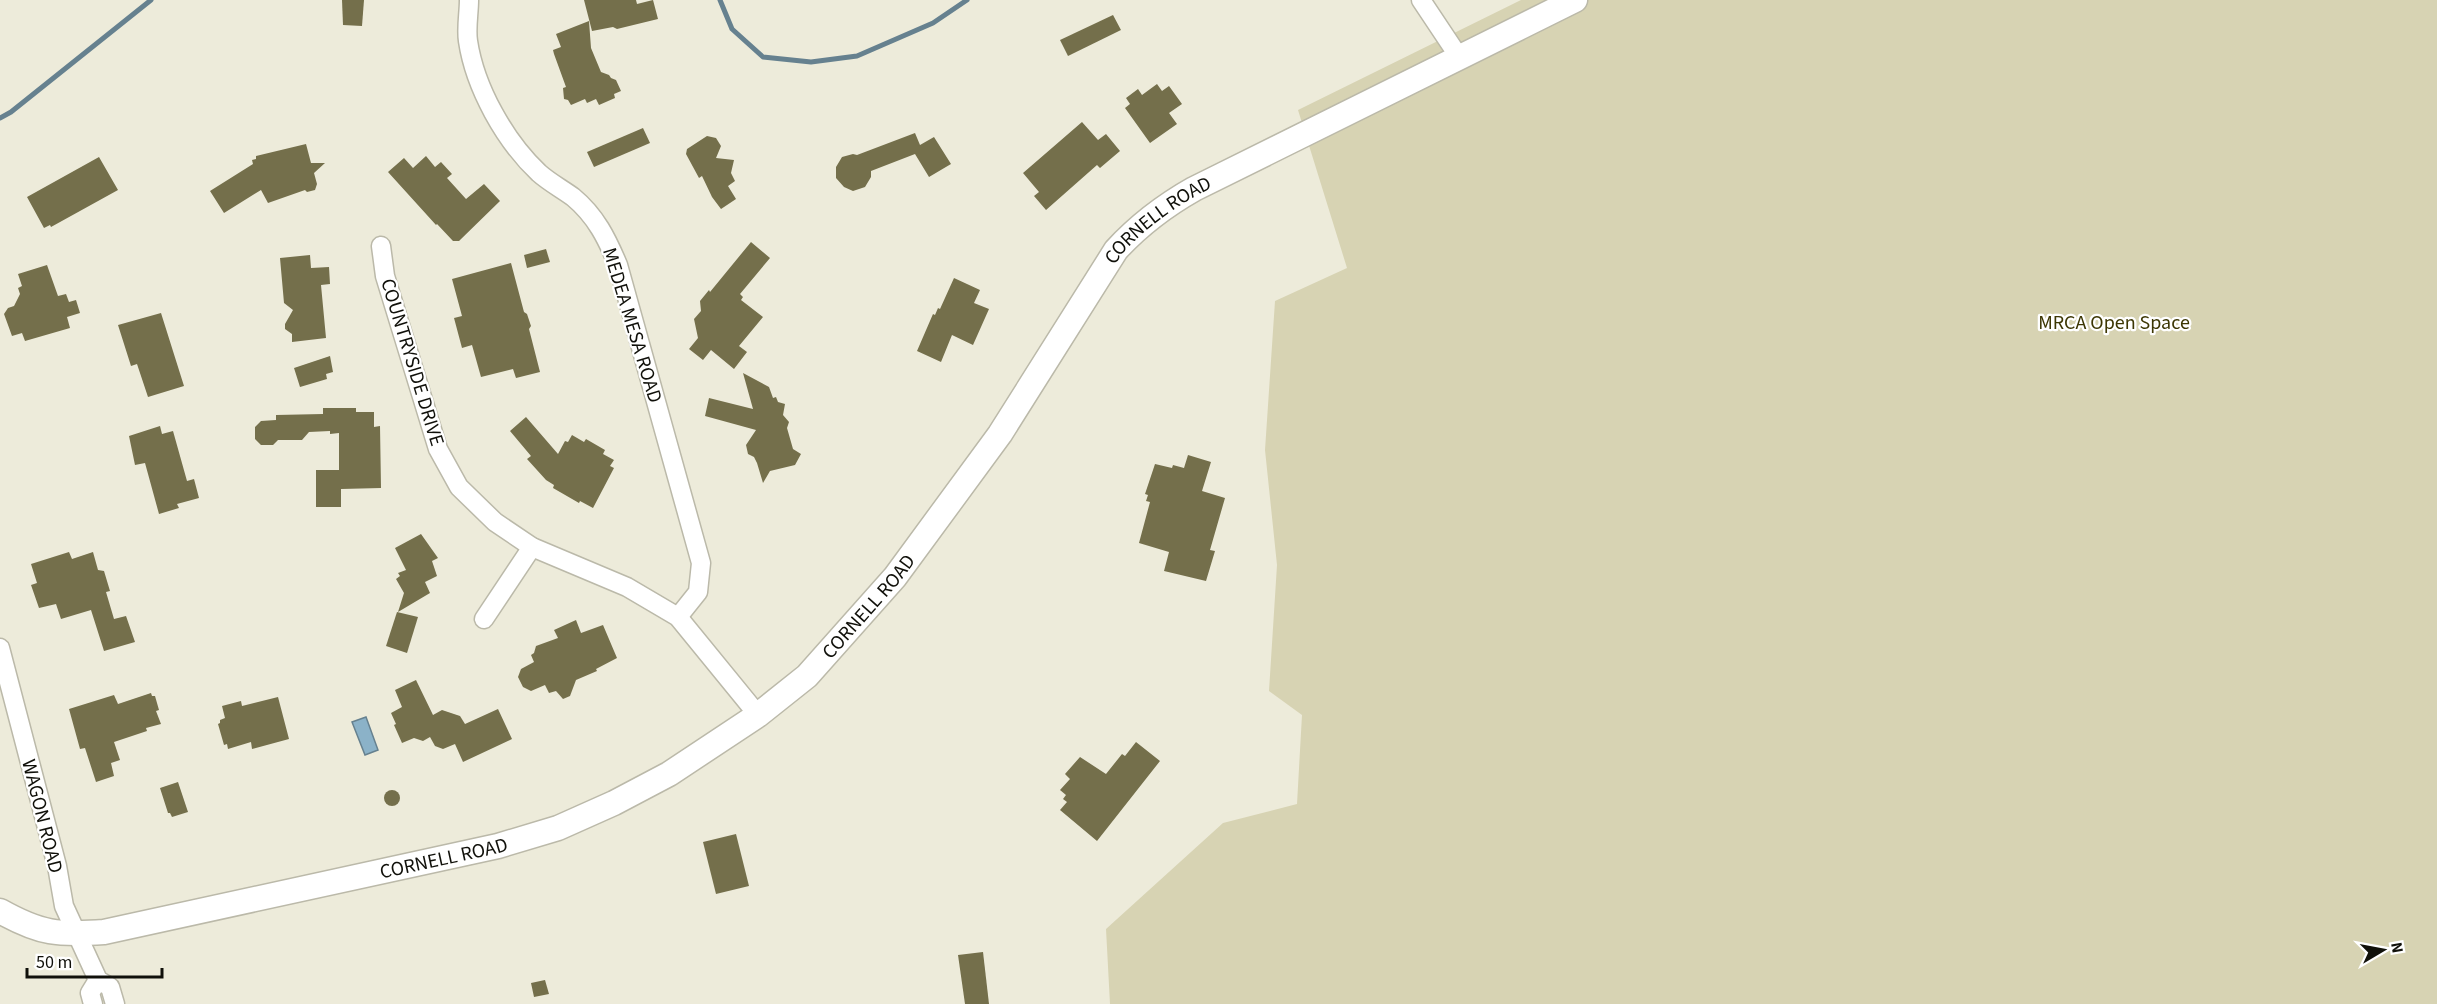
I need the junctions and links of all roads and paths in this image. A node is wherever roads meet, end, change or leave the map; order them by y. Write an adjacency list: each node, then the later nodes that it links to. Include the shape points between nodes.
1 (469, 0): 7 (street, MEDEA MESA ROAD, via 468,41 480,90 503,129 539,173 592,216 607,238 618,266 701,563 698,592)
2 (1421, 0): 4 (street)
3 (1575, 0): 4 (main road, CORNELL ROAD)
4 (1459, 57): 10 (main road, CORNELL ROAD, via 1194,189 1140,224 1116,250 1000,434 895,577 814,668)
5 (381, 246): 6 (street, COUNTRYSIDE DRIVE, via 386,276 438,449 459,487 495,522)
6 (532, 547): 7 (street, COUNTRYSIDE DRIVE, via 627,587); 8 (street)
7 (678, 617): 10 (street, COUNTRYSIDE DRIVE)
8 (484, 619)
9 (0, 648): 12 (street, WAGON ROAD, via 64,906)
10 (758, 715): 12 (main road, CORNELL ROAD, via 669,774 558,828 487,849 104,932)
11 (0, 911): 12 (main road, CORNELL ROAD, via 54,934)
12 (77, 933): 13 (street, WAGON ROAD)
13 (98, 980): 14 (street, via 90,993); 15 (street, WAGON ROAD, via 110,987)
14 (93, 1004)
15 (115, 1004)

